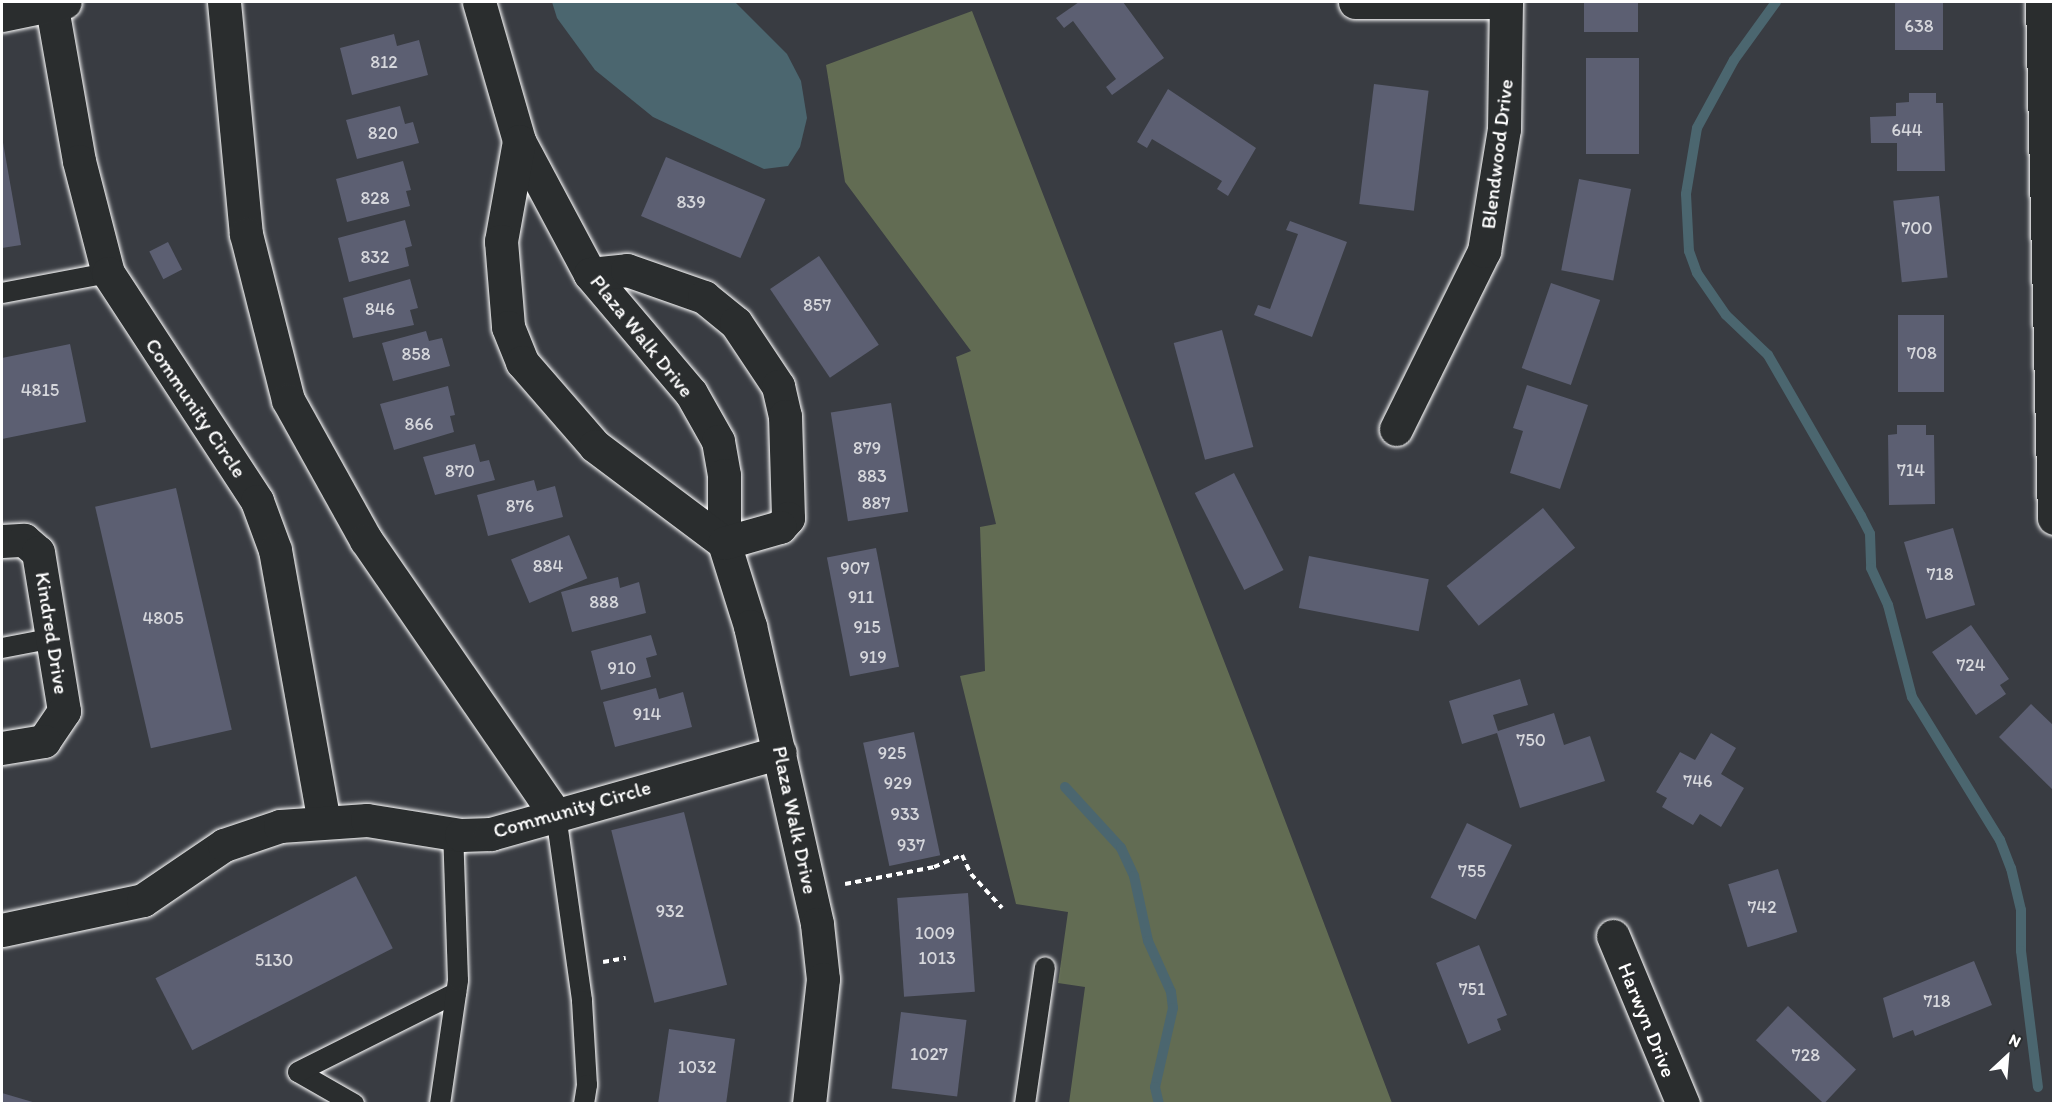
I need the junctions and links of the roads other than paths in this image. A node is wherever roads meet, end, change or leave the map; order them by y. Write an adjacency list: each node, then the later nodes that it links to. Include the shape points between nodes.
1 (224, 2): 20 (street, via 246,234 288,400 366,540)
2 (479, 2): 8 (street, Plaza Walk Drive)
3 (1355, 2): 4 (street)
4 (1506, 2): 12 (street, Blendwood Drive, via 1504,129 1484,251)
5 (2042, 2): 13 (street)
6 (56, 3): 7 (street); 9 (street, Community Circle, via 79,161)
7 (2, 15)
8 (519, 141): 10 (street, Plaza Walk Drive); 15 (street, Plaza Walk Drive, via 501,241 508,327 522,362 595,446)
9 (108, 273): 11 (lane); 21 (street, Community Circle, via 256,501 275,550)
10 (590, 274): 15 (street, Plaza Walk Drive, via 691,393 718,441 724,475); 15 (street, via 627,270 704,297 736,323 778,386 785,416 788,518 780,527)
11 (2, 293)
12 (1396, 429)
13 (2054, 518)
14 (2, 542): 16 (street, Kindred Drive, via 24,540 38,552)
15 (724, 543): 19 (street, Plaza Walk Drive)
16 (54, 639): 17 (lane); 18 (street, Kindred Drive, via 64,711 58,727 44,741)
17 (2, 648)
18 (2, 748)
19 (780, 752): 20 (street, Community Circle); 30 (street, Plaza Walk Drive, via 817,924 823,979)
20 (556, 815): 22 (street, Community Circle, via 491,834); 29 (lane, via 582,1000)
21 (324, 821): 22 (street, Community Circle, via 367,820); 23 (street, Community Circle, via 248,834 224,845 143,900)
22 (453, 833): 26 (lane)
23 (2, 930)
24 (1613, 936): 32 (street, Harwyn Drive)
25 (1045, 967): 31 (lane)
26 (456, 993): 27 (lane, via 298,1072); 28 (lane)
27 (354, 1104)
28 (440, 1104)
29 (584, 1104)
30 (808, 1104)
31 (1025, 1104)
32 (1683, 1104)

